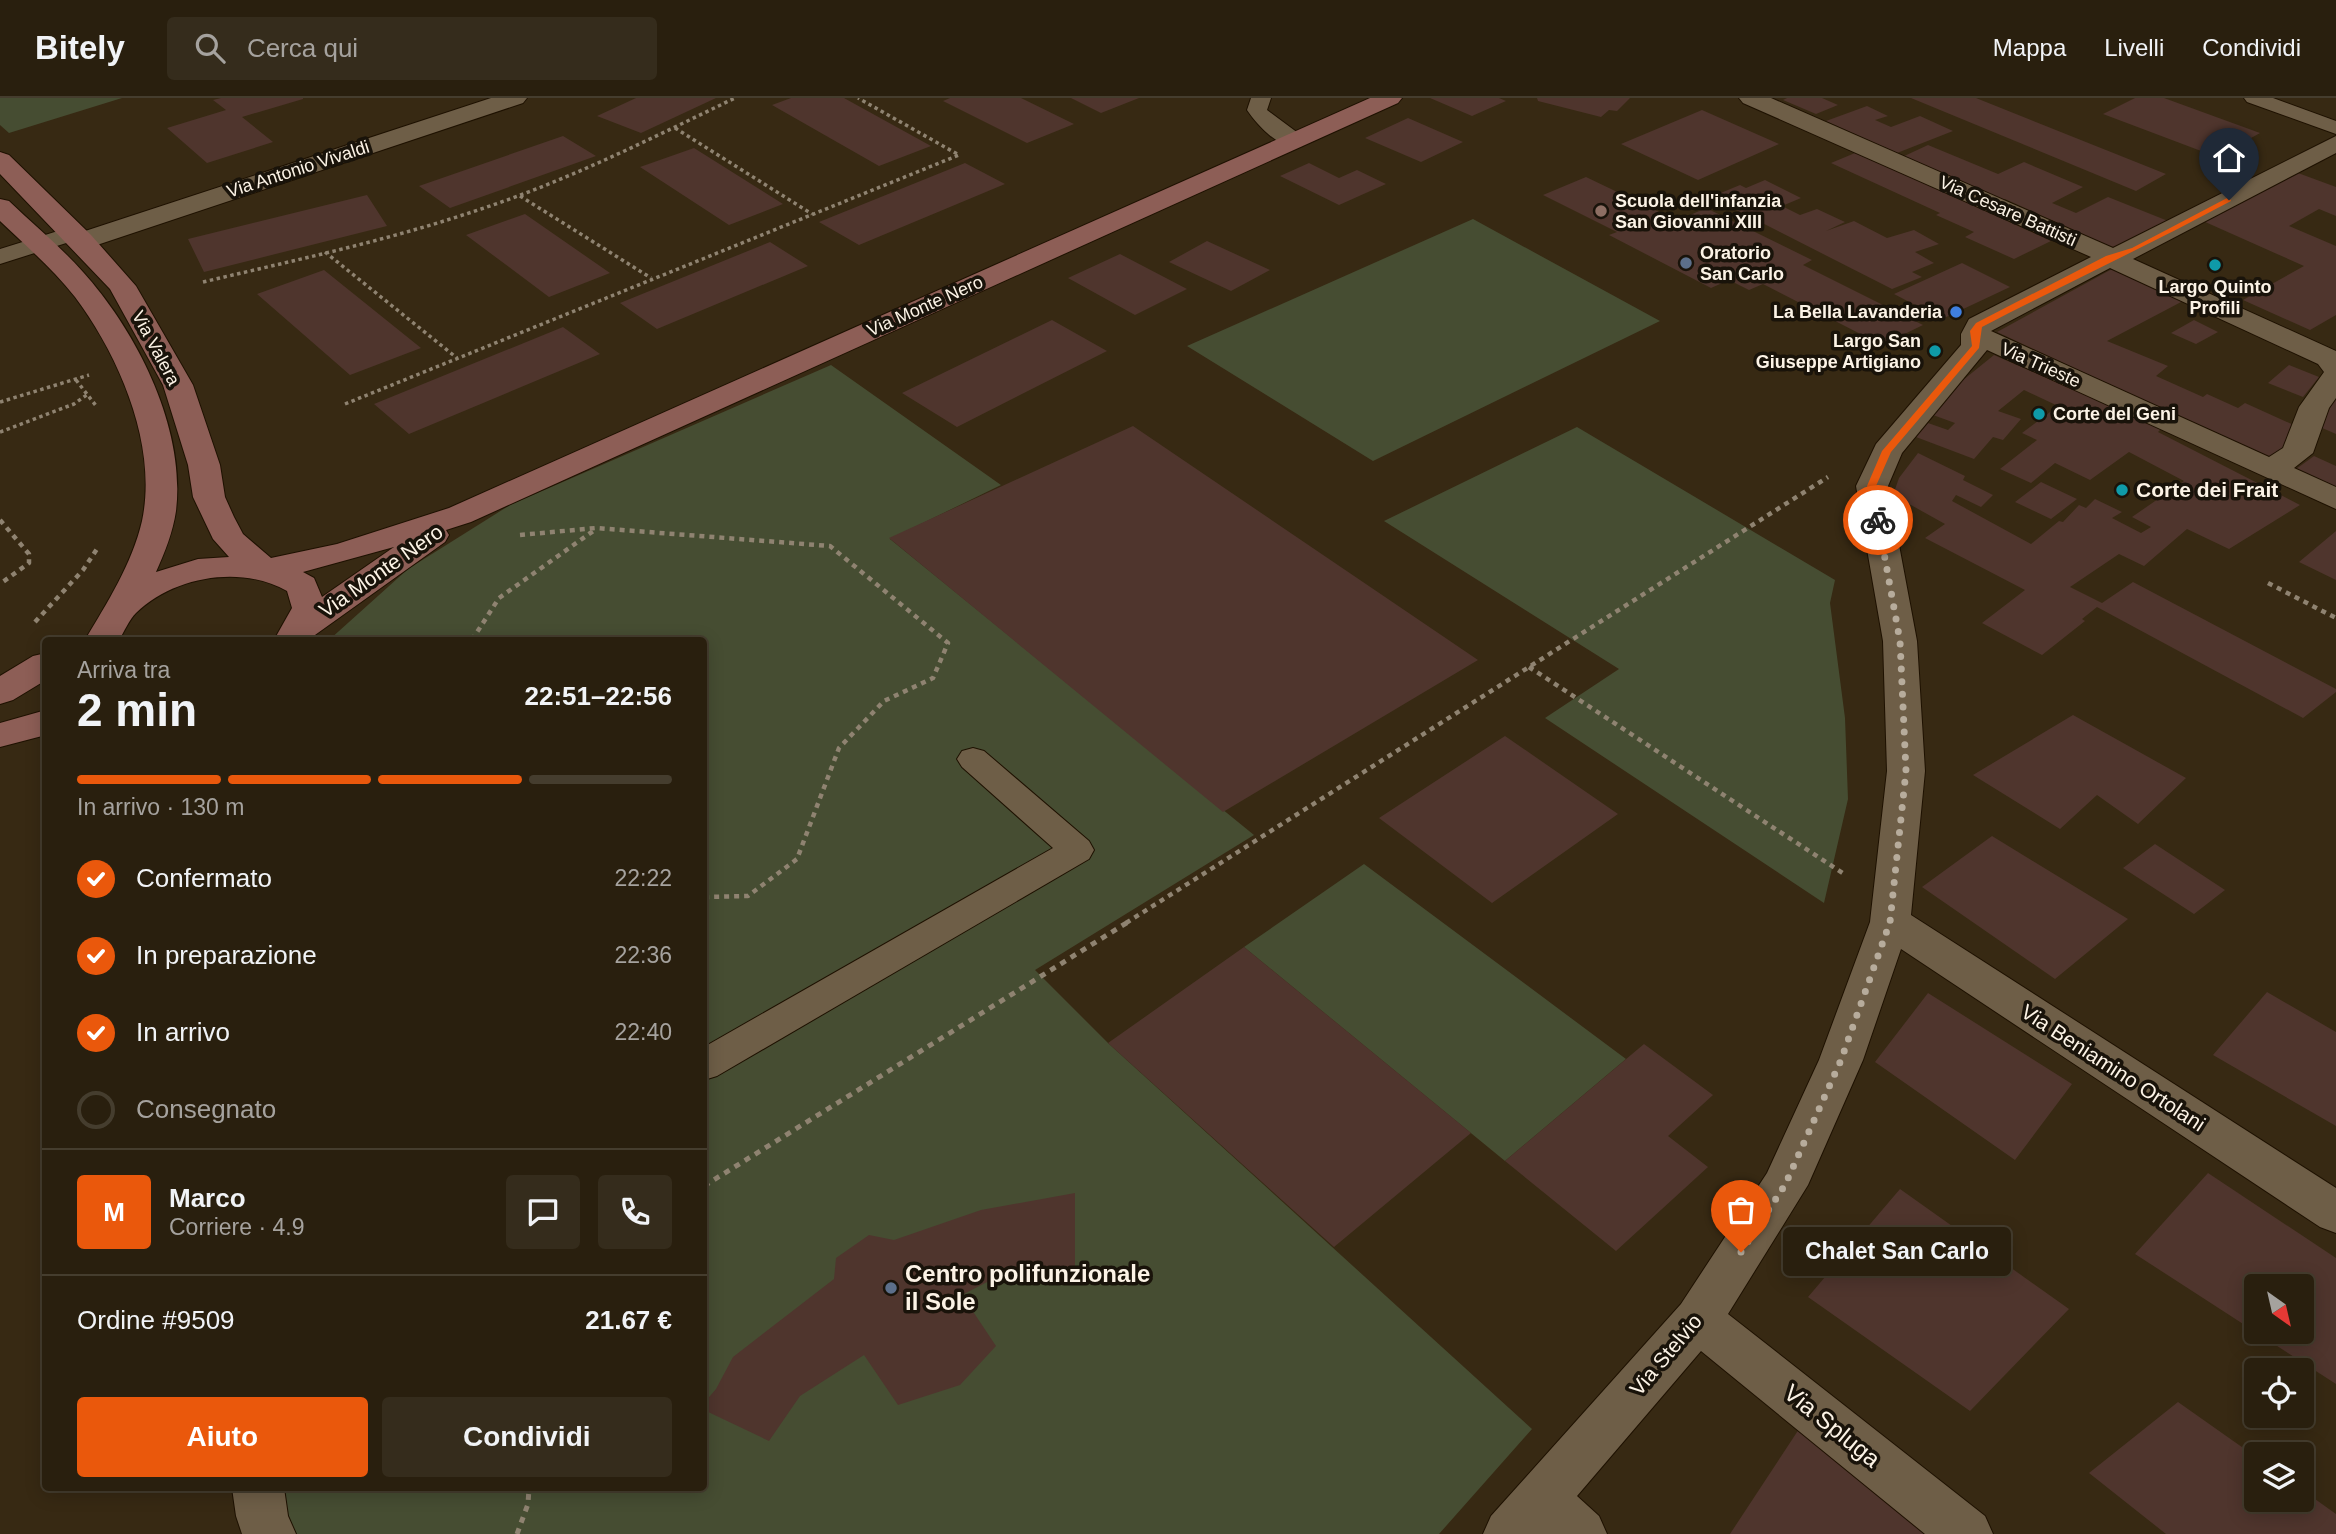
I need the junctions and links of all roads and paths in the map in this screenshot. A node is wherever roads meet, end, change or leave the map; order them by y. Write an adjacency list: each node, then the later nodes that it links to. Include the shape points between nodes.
1 (515, 98): 16 (street, Via Antonio Vivaldi)
2 (736, 98): 8 (path)
3 (858, 98): 15 (path, via 959,155)
4 (1261, 98): 10 (lane, via 1257,110 1265,121)
5 (1390, 98): 10 (street, Via Monte Nero)
6 (1751, 98): 20 (street, Via Cesare Battisti)
7 (2254, 98): 9 (lane)
8 (674, 128): 13 (path, via 617,157); 15 (path)
9 (2336, 128)
10 (1294, 141): 37 (street, Via Monte Nero)
11 (2336, 142): 20 (street, via 2134,250)
12 (0, 160): 16 (street, Via Valera)
13 (520, 195): 18 (path, via 415,230); 21 (path)
14 (0, 207): 17 (street, Via Valera)
15 (811, 214): 21 (path)
16 (78, 237): 17 (lane); 42 (street, Via Valera, via 122,286 163,356 189,418 209,497 229,539)
17 (40, 244): 19 (lane); 47 (street, Via Valera, via 93,302 133,378 162,461 160,509 143,564)
18 (325, 253): 22 (path); 24 (path)
19 (0, 257)
20 (2109, 258): 23 (street, via 1979,325); 25 (street, Via Cesare Battisti, via 2315,351)
21 (651, 278): 24 (path)
22 (203, 282)
23 (1975, 334): 34 (street, Via Trieste); 58 (street, Via Stelvio, via 1976,346 1887,451 1872,486 1900,641 1906,771)
24 (458, 358): 31 (path)
25 (2336, 368)
26 (97, 373): 28 (path)
27 (2336, 377): 34 (street, via 2314,407 2297,453)
28 (76, 380): 29 (path); 30 (path)
29 (88, 394): 32 (path); 33 (path, via 74,404)
30 (0, 402)
31 (345, 404)
32 (103, 418)
33 (0, 432)
34 (2270, 469): 36 (street, Via Trieste)
35 (1834, 474): 51 (path)
36 (2336, 499)
37 (460, 515): 42 (street, Via Monte Nero, via 345,552); 48 (street, Via Monte Nero)
38 (0, 520): 44 (path, via 29,554 29,563)
39 (596, 528): 40 (path); 49 (path, via 499,598); 57 (path, via 830,545 948,643 933,678 884,701 839,748 797,859 748,896)
40 (515, 536)
41 (103, 541): 46 (path, via 83,570)
42 (267, 567): 47 (street, Via Monte Nero, via 225,565 155,585); 48 (street, Via Valera, via 296,579 307,595 309,611)
43 (2268, 583): 45 (path)
44 (0, 584)
45 (2336, 618)
46 (27, 629)
47 (104, 630)
48 (297, 634)
49 (474, 637)
50 (42, 666): 52 (street)
51 (1529, 667): 56 (path); 60 (path)
52 (0, 692)
53 (42, 723): 54 (street)
54 (0, 735)
55 (972, 760): 59 (lane, via 1077,850)
56 (1852, 879)
57 (707, 897)
58 (1890, 922): 61 (street, Via Beniamino Ortolani); 62 (street, Via Stelvio, via 1841,1060 1785,1185)
59 (707, 1063)
60 (707, 1183)
61 (2336, 1213)
62 (1698, 1319): 65 (street, Via Stelvio); 69 (street, Via Spluga)
63 (258, 1491): 66 (street)
64 (528, 1491): 67 (path)
65 (1526, 1517): 68 (street)
66 (269, 1534)
67 (517, 1534)
68 (1580, 1534)
69 (1966, 1534)

